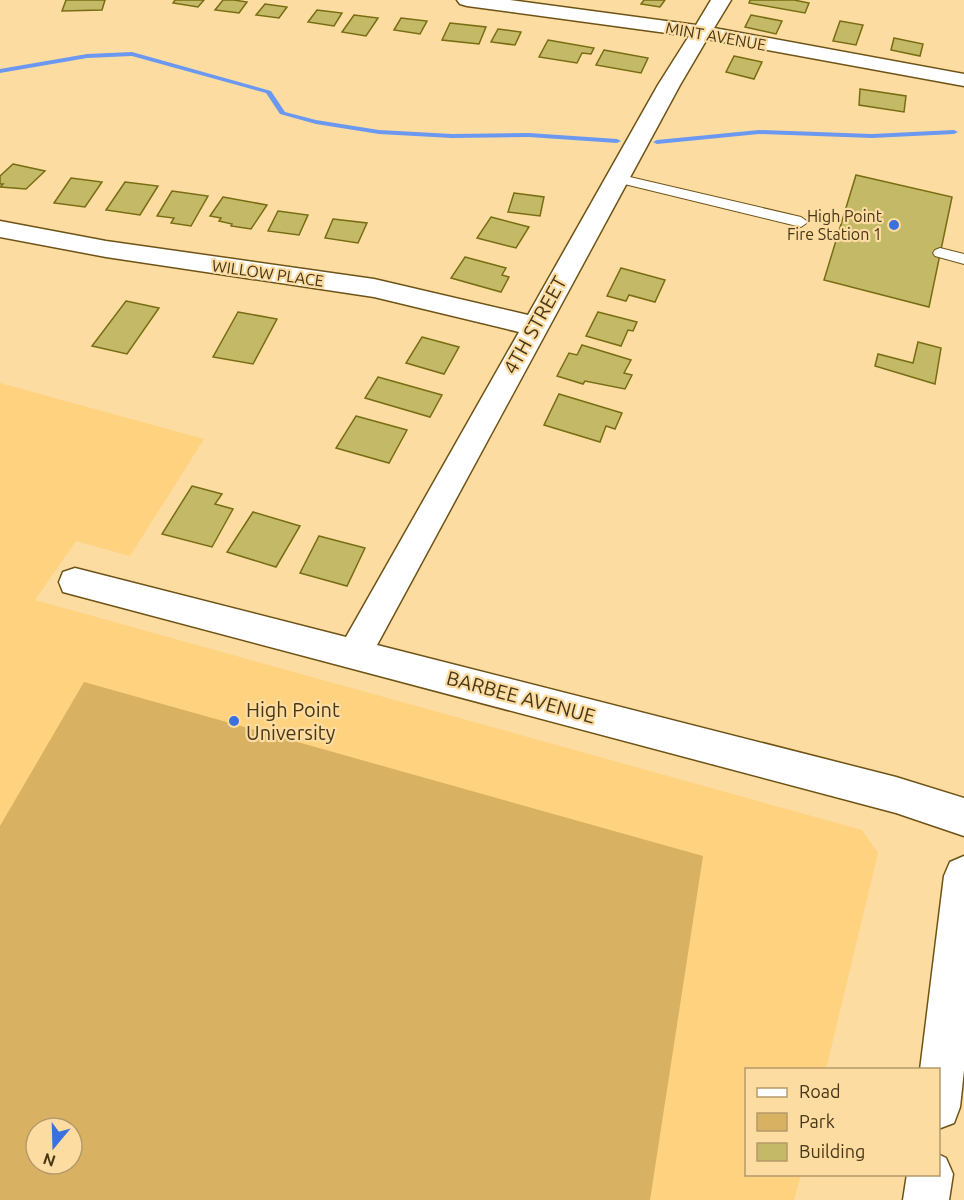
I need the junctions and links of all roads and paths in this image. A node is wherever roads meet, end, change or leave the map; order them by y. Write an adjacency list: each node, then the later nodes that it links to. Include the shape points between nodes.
1 (467, 0): 3 (street, MINT AVENUE)
2 (721, 0): 3 (street, 4TH STREET)
3 (702, 32): 4 (street, MINT AVENUE); 5 (street, 4TH STREET)
4 (964, 80)
5 (617, 178): 6 (lane); 10 (street, 4TH STREET)
6 (801, 222)
7 (0, 229): 10 (street, WILLOW PLACE, via 106,249 374,288)
8 (940, 254): 9 (lane)
9 (964, 259)
10 (534, 326): 12 (street, 4TH STREET)
11 (75, 582): 12 (street, BARBEE AVENUE)
12 (355, 653): 13 (street, BARBEE AVENUE, via 896,795)
13 (964, 817)
14 (964, 876): 15 (street)
15 (940, 1098)
16 (930, 1176): 17 (street)
17 (926, 1200)

